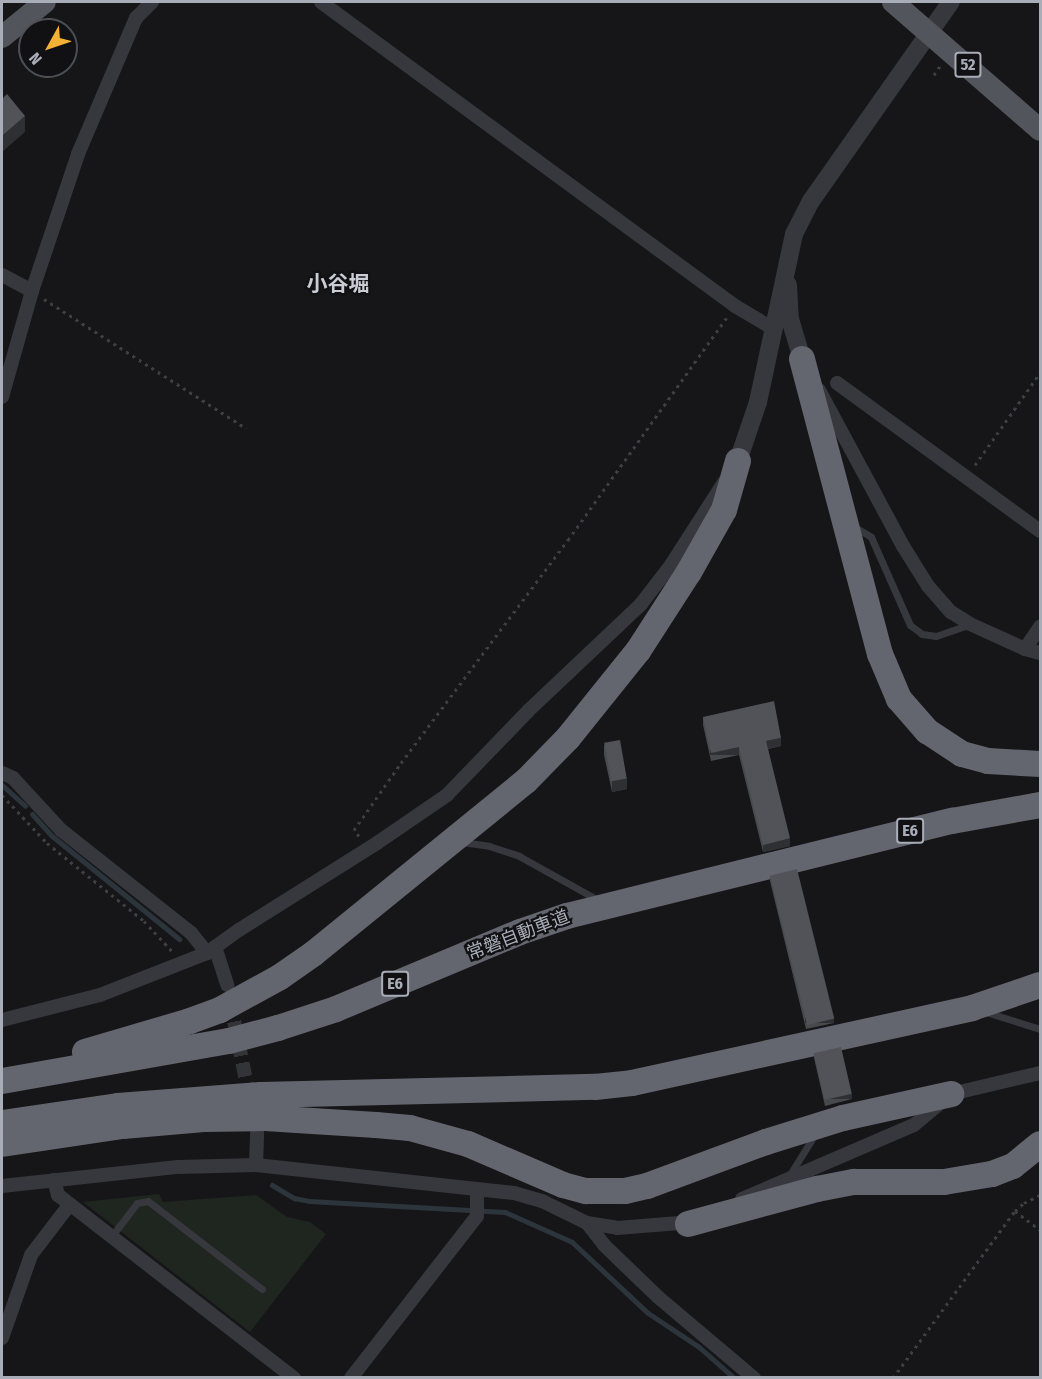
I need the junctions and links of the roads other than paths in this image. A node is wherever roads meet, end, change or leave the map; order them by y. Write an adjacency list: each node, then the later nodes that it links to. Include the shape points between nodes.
1 (45, 2): 7 (main road)
2 (152, 2): 11 (street, via 136,18 100,98)
3 (321, 2): 12 (street, via 735,306)
4 (893, 2): 6 (main road, 52)
5 (951, 2): 6 (street)
6 (930, 31): 8 (main road, 52); 9 (street, via 811,201 794,234)
7 (2, 37)
8 (1041, 130)
9 (787, 259): 12 (street); 13 (street, via 790,319)
10 (2, 275): 11 (street)
11 (32, 291): 15 (street)
12 (772, 328): 16 (street, via 758,402)
13 (802, 359): 17 (highway); 19 (street, via 928,586 951,612)
14 (837, 383): 18 (street)
15 (2, 397)
16 (738, 461): 26 (highway, via 724,510 639,651 549,759); 28 (street, via 641,604 528,711 447,795)
17 (843, 519): 19 (lane, via 871,537 910,625 922,634 936,636); 23 (highway, via 880,654 909,713 927,731 962,754 987,761)
18 (1041, 531)
19 (970, 624): 21 (street)
20 (1041, 627): 21 (street)
21 (1025, 649): 22 (street)
22 (1041, 653)
23 (1041, 764)
24 (2, 773): 28 (street, via 13,778 61,830)
25 (1041, 805): 27 (highway, 常磐自動車道 / E6, via 952,821)
26 (448, 845): 27 (lane, via 464,842 519,856); 35 (highway, via 313,954 247,996 190,1021)
27 (607, 905): 35 (highway, 常磐自動車道 / E6, via 520,932 336,1009 278,1028 229,1041)
28 (211, 950): 29 (street); 32 (street, via 182,965 100,995)
29 (227, 984)
30 (1041, 985): 31 (highway)
31 (972, 1008): 33 (lane); 37 (highway, via 632,1083 241,1096 118,1106)
32 (2, 1020)
33 (1041, 1029)
34 (1041, 1072): 36 (street)
35 (2, 1079)
36 (951, 1094): 38 (highway); 43 (street, via 914,1125)
37 (2, 1123)
38 (824, 1124): 40 (highway, via 647,1186 603,1192 563,1185 495,1154 439,1135 376,1125 265,1118 204,1119 123,1126); 43 (lane)
39 (257, 1132): 42 (street)
40 (2, 1144)
41 (1041, 1144): 49 (highway, via 1013,1166 992,1174 944,1182 854,1182)
42 (256, 1165): 44 (street, via 178,1167); 46 (street)
43 (787, 1179): 49 (street)
44 (54, 1180): 45 (street); 47 (street, via 58,1195)
45 (2, 1186)
46 (477, 1190): 48 (street, via 514,1192); 54 (street, via 477,1216)
47 (70, 1204): 50 (street); 52 (street, via 31,1255)
48 (587, 1223): 49 (street, via 617,1228); 55 (street, via 658,1297)
49 (688, 1224)
50 (111, 1237): 51 (lane, via 136,1203 148,1201); 53 (street)
51 (262, 1289)
52 (2, 1338)
53 (294, 1377)
54 (351, 1377)
55 (754, 1377)

